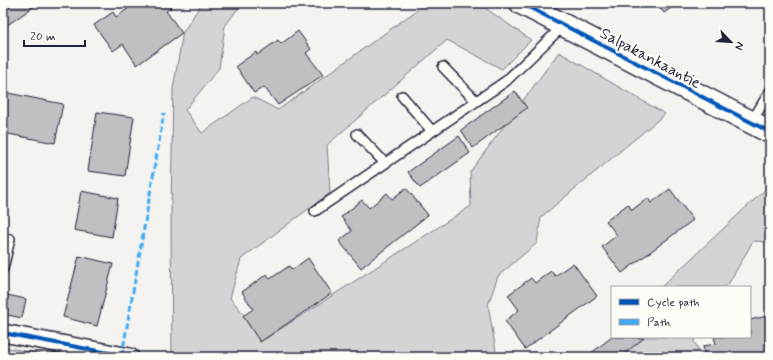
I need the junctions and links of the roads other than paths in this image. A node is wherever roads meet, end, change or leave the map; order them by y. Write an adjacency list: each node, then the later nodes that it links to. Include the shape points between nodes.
1 (523, 4): 2 (street, Salpakankaantie)
2 (564, 25): 6 (lane, via 506,81); 7 (street, Salpakankaantie)
3 (443, 67): 6 (lane)
4 (770, 91): 7 (lane)
5 (402, 96): 8 (lane)
6 (476, 101): 8 (lane)
7 (760, 127)
8 (432, 131): 10 (lane)
9 (357, 134): 10 (lane)
10 (385, 163): 11 (lane)
11 (315, 211)
12 (10, 239): 13 (lane)
13 (3, 269)
14 (3, 333): 15 (street)
15 (130, 357)

